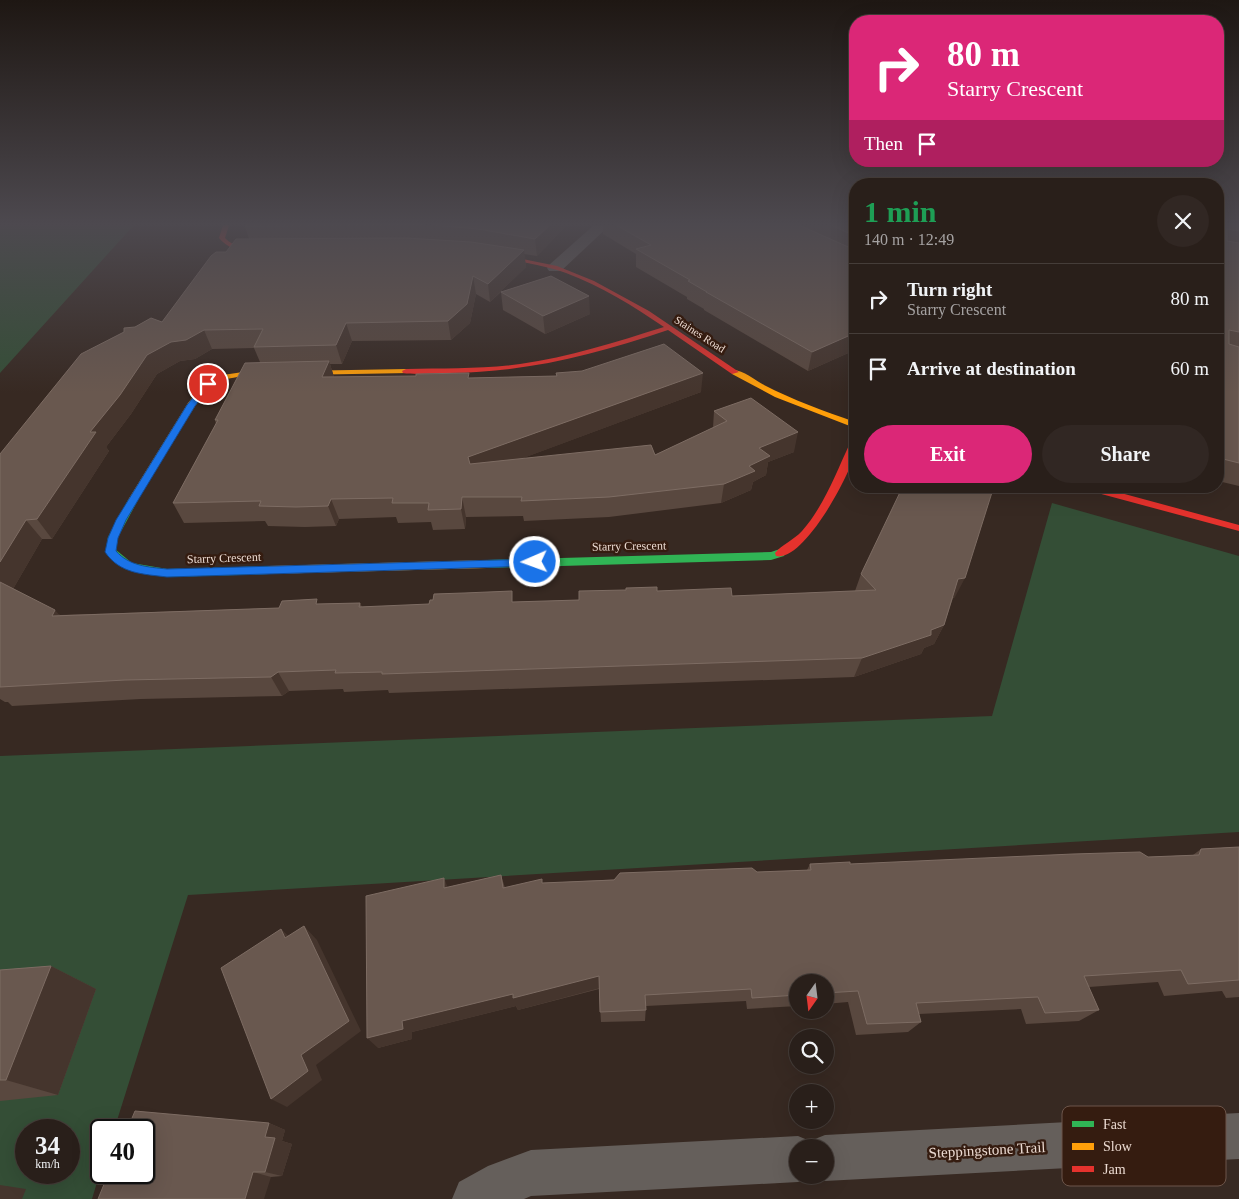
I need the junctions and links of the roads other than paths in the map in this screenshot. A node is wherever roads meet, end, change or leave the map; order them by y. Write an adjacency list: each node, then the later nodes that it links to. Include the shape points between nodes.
1 (588, 281): 2 (street, Staines Road)
2 (668, 328): 3 (street, Staines Road, via 775,395); 4 (street, Starry Crescent, via 634,340 519,367 243,374 220,378 208,384 191,405 121,520 111,552 119,562 167,573 771,556 789,550 804,537)
3 (849, 423)
4 (849, 456)
5 (1108, 493): 6 (street)
6 (1239, 528)
7 (1239, 1136): 8 (street, Steppingstone Trail)
8 (1226, 1137)
9 (1062, 1145): 10 (street, Steppingstone Trail)
10 (834, 1158)
11 (789, 1160): 12 (street, via 531,1173)
12 (476, 1199)

